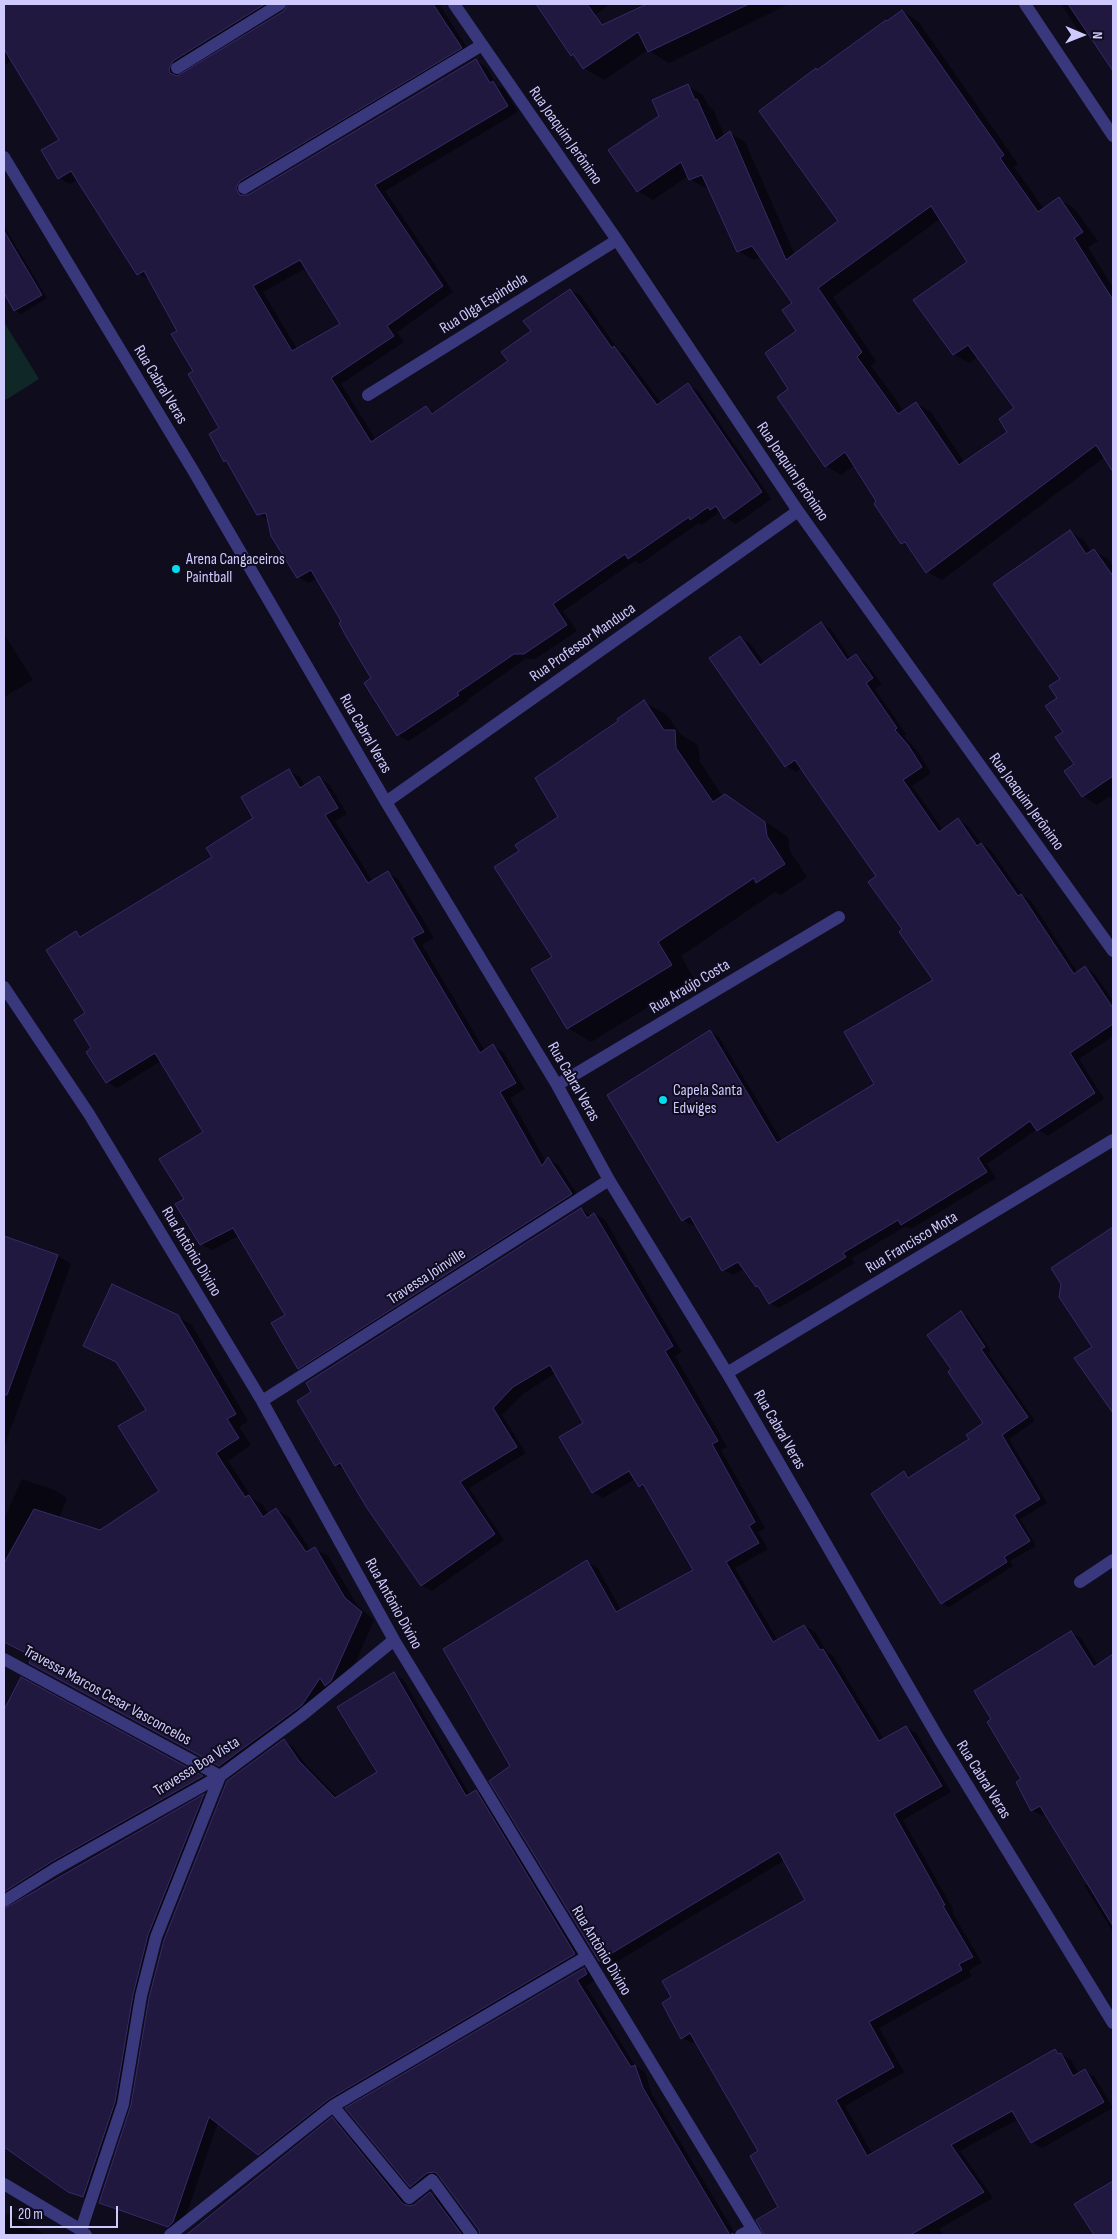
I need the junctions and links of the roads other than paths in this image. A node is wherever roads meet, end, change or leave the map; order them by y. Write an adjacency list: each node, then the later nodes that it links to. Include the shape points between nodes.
1 (280, 4): 5 (street)
2 (454, 4): 4 (street, Rua Joaquim Jerônimo)
3 (1025, 4): 6 (street)
4 (482, 45): 8 (street); 9 (street, Rua Joaquim Jerônimo)
5 (177, 68)
6 (1113, 136)
7 (4, 157): 12 (street, Rua Cabral Veras, via 194,472)
8 (244, 188)
9 (617, 240): 10 (street, Rua Olga Espindola); 11 (street, Rua Joaquim Jerônimo)
10 (368, 395)
11 (798, 511): 12 (street, Rua Professor Manduca); 14 (street, Rua Joaquim Jerônimo)
12 (386, 802): 16 (street, Rua Cabral Veras)
13 (839, 917): 16 (street, Rua Araújo Costa)
14 (1113, 951)
15 (4, 987): 20 (street, Rua Antônio Divino, via 89,1114)
16 (557, 1085): 18 (street, Rua Cabral Veras)
17 (1113, 1140): 19 (street, Rua Francisco Mota)
18 (609, 1180): 19 (street, Rua Cabral Veras); 20 (street, Travessa Joinville)
19 (727, 1373): 28 (street, Rua Cabral Veras, via 938,1739)
20 (262, 1401): 23 (street, Rua Antônio Divino)
21 (1113, 1560): 22 (street)
22 (1080, 1582)
23 (394, 1640): 25 (street, Travessa Boa Vista, via 301,1716); 27 (street, Rua Antônio Divino)
24 (5, 1661): 25 (street, Travessa Marcos Cesar Vasconcelos)
25 (220, 1776): 26 (street, Travessa Boa Vista); 31 (street, via 156,1937 141,1996 123,2104)
26 (4, 1901)
27 (586, 1957): 29 (street); 32 (street, Rua Antônio Divino)
28 (1113, 2023)
29 (333, 2106): 33 (street); 34 (street, via 409,2198 432,2180)
30 (4, 2184): 31 (street)
31 (84, 2232)
32 (750, 2233)
33 (170, 2235)
34 (472, 2235)

